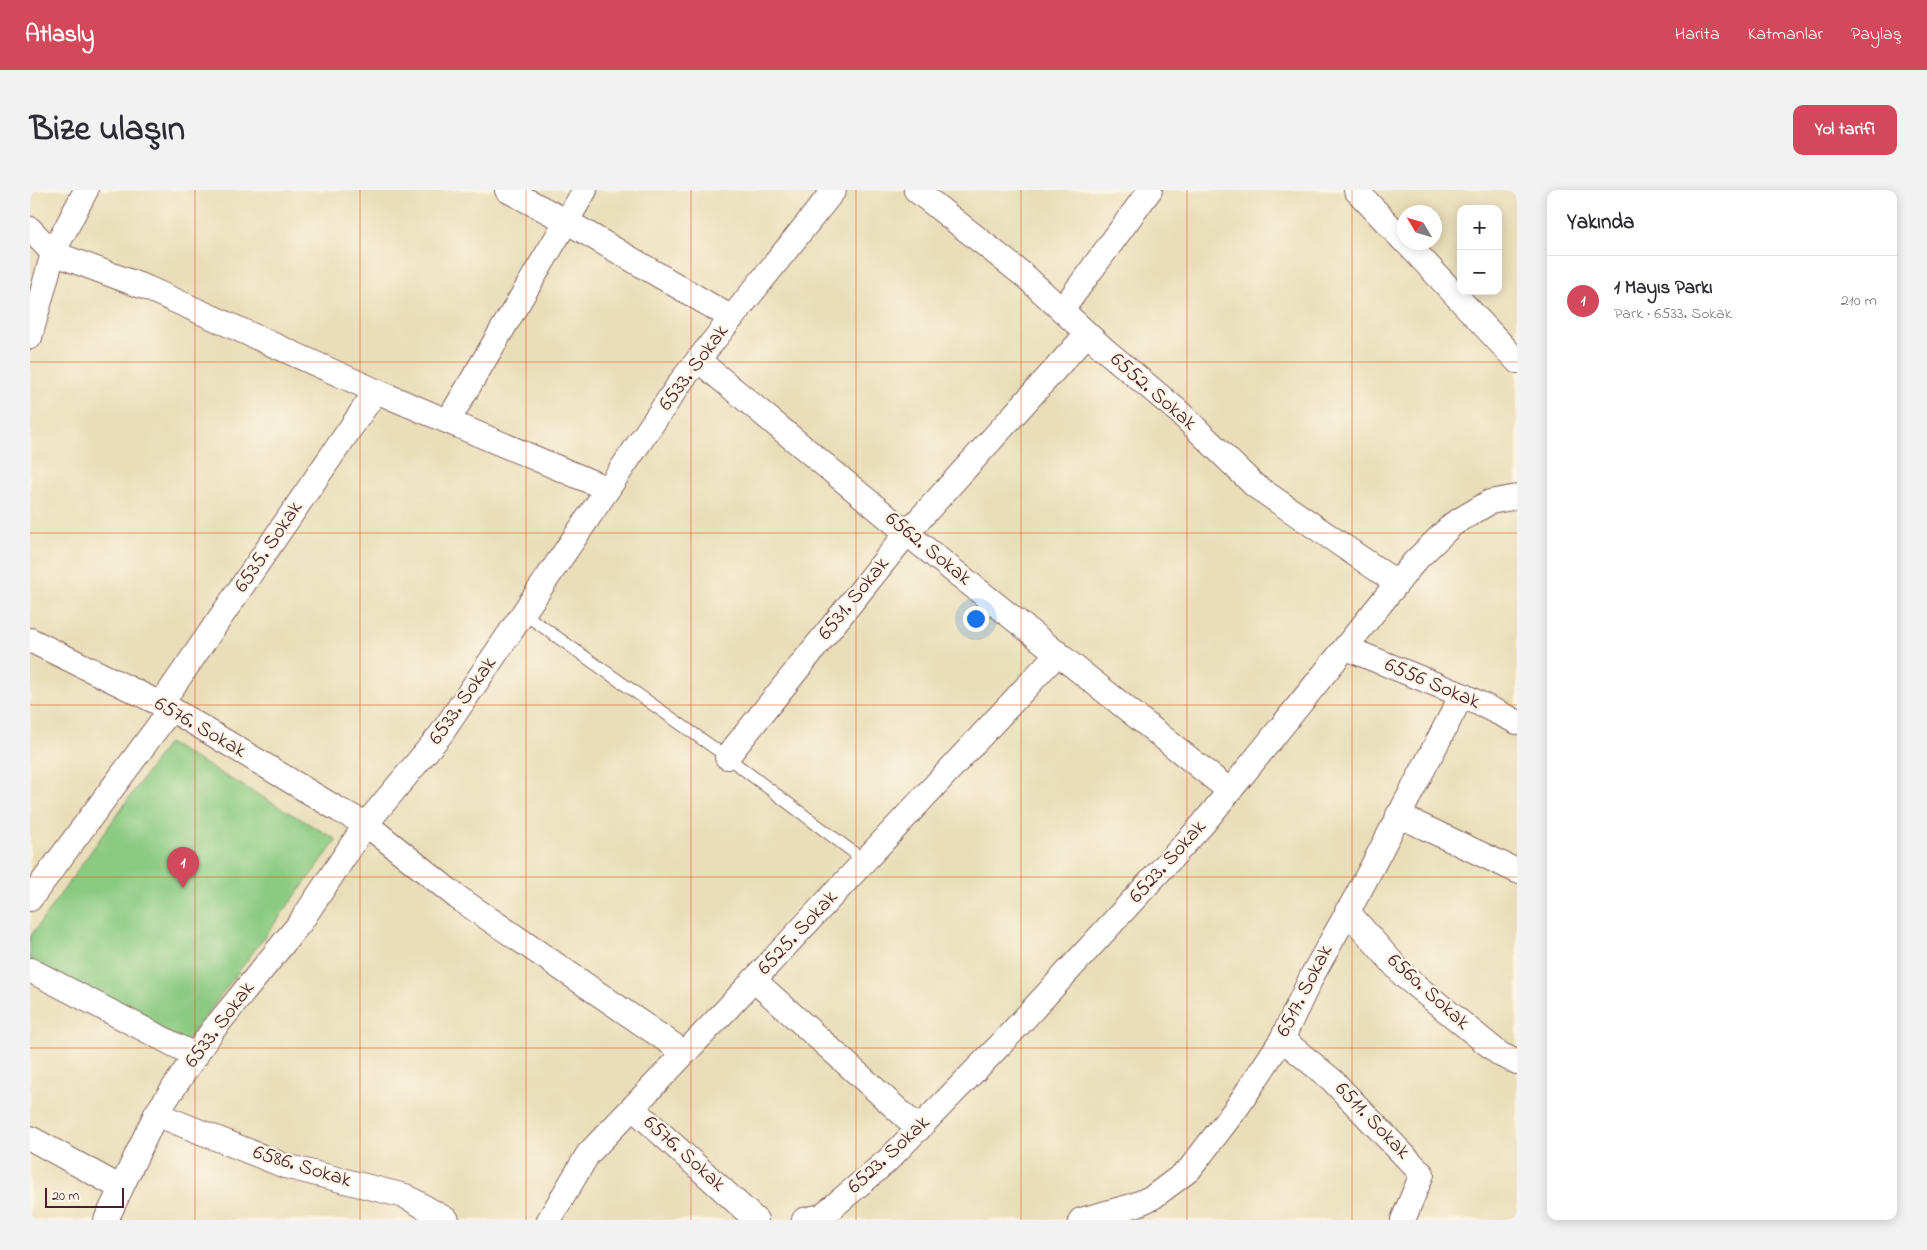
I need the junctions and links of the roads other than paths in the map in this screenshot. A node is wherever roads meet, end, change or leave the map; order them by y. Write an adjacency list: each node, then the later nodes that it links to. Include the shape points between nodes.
1 (86, 190): 12 (street)
2 (507, 190): 8 (street)
3 (585, 190): 8 (street)
4 (834, 190): 14 (street, 6533. Sokak)
5 (916, 190): 13 (street, 6552. Sokak, via 1026,277)
6 (1150, 190): 13 (street)
7 (1356, 190): 10 (street)
8 (566, 221): 14 (street); 20 (street)
9 (30, 229): 12 (street)
10 (1397, 234)
11 (1412, 250): 18 (street)
12 (53, 253): 16 (street); 19 (street, via 148,288)
13 (1062, 310): 15 (street, 6552. Sokak)
14 (732, 318): 17 (street, 6533. Sokak)
15 (1087, 334): 23 (street, 6531. Sokak); 24 (street, 6552. Sokak, via 1179,412 1254,485)
16 (30, 337)
17 (698, 360): 21 (street, 6533. Sokak); 23 (street, 6562. Sokak)
18 (1517, 362)
19 (376, 391): 20 (street); 30 (street, 6535. Sokak)
20 (448, 421): 21 (street)
21 (608, 489): 25 (street, 6533. Sokak)
22 (1517, 497): 24 (street, 6523. Sokak, via 1490,502 1453,524 1415,561)
23 (907, 533): 28 (street, 6562. Sokak); 32 (street, 6531. Sokak)
24 (1398, 583): 27 (street, 6523. Sokak)
25 (524, 613): 32 (lane); 35 (street, 6533. Sokak, via 441,734)
26 (30, 640): 30 (street, 6576. Sokak)
27 (1346, 648): 29 (street, 6556 Sokak); 33 (street, 6523. Sokak)
28 (1058, 653): 33 (street, 6562. Sokak); 36 (street, 6525. Sokak)
29 (1462, 695): 31 (street, 6556 Sokak); 34 (street, 6517. Sokak)
30 (166, 707): 35 (street, 6576. Sokak); 38 (street, 6535. Sokak)
31 (1517, 722)
32 (727, 757): 36 (lane)
33 (1230, 791): 48 (street, 6523. Sokak, via 1203,824)
34 (1398, 816): 37 (street); 39 (street, 6517. Sokak)
35 (366, 824): 43 (street, 6576. Sokak, via 457,897); 44 (street, 6533. Sokak, via 300,923 212,1031)
36 (865, 860): 41 (street, 6525. Sokak)
37 (1517, 871)
38 (30, 899)
39 (1347, 912): 42 (street, 6517. Sokak, via 1312,974); 45 (street, 6560. Sokak, via 1406,977 1501,1055)
40 (30, 970): 44 (street)
41 (754, 980): 43 (street, 6525. Sokak); 48 (street)
42 (1282, 1039): 56 (street, 6517. Sokak, via 1238,1106 1189,1170 1153,1197 1136,1205); 57 (street, 6511. Sokak, via 1332,1080 1422,1174)
43 (686, 1053): 46 (street, 6525. Sokak)
44 (196, 1056): 47 (street, 6533. Sokak)
45 (1517, 1062)
46 (633, 1108): 53 (street, 6525. Sokak, via 588,1154); 54 (street, 6576. Sokak)
47 (156, 1114): 50 (street, 6533. Sokak); 52 (street, 6586. Sokak, via 285,1166 405,1196)
48 (918, 1129): 55 (street, 6523. Sokak, via 887,1161 822,1216)
49 (30, 1138): 50 (street)
50 (121, 1188): 51 (street, 6533. Sokak)
51 (106, 1220)
52 (447, 1220)
53 (549, 1220)
54 (756, 1220)
55 (804, 1220)
56 (1081, 1220)
57 (1403, 1220)

